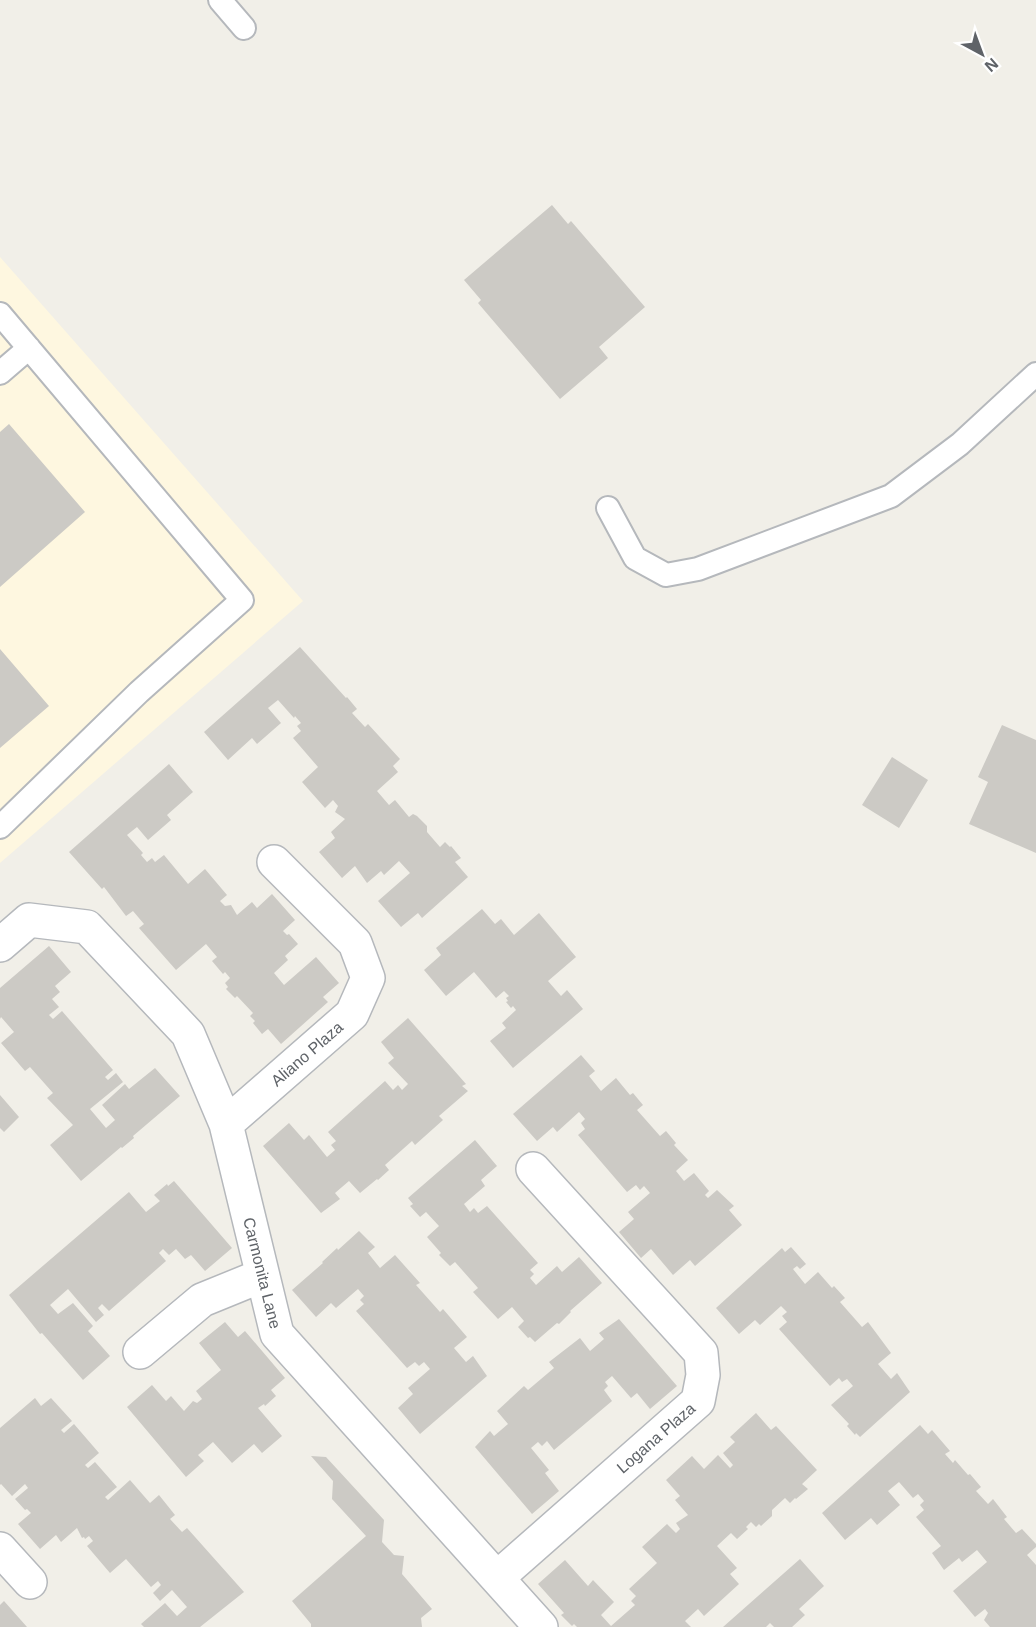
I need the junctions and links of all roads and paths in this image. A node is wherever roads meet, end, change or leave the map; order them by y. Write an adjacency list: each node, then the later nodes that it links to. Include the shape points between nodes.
1 (220, 0): 2 (lane)
2 (244, 28)
3 (0, 314): 4 (lane)
4 (28, 348): 5 (lane); 8 (lane, via 242,600 139,692)
5 (0, 373)
6 (1036, 374): 7 (lane, via 960,444 891,496 698,569 666,575 634,558)
7 (608, 508)
8 (0, 826)
9 (274, 862): 11 (street, Aliano Plaza, via 355,943 369,978 352,1014)
10 (0, 945): 11 (street, Carmonita Lane, via 29,920 87,927 188,1034)
11 (226, 1124): 13 (street, Carmonita Lane)
12 (533, 1169): 16 (street, Logana Plaza, via 701,1353 703,1375 698,1401)
13 (261, 1276): 14 (street, via 202,1300); 16 (street, Carmonita Lane, via 277,1334)
14 (140, 1352)
15 (0, 1549): 17 (street)
16 (497, 1578): 18 (street, Carmonita Lane)
17 (30, 1582)
18 (541, 1627)

